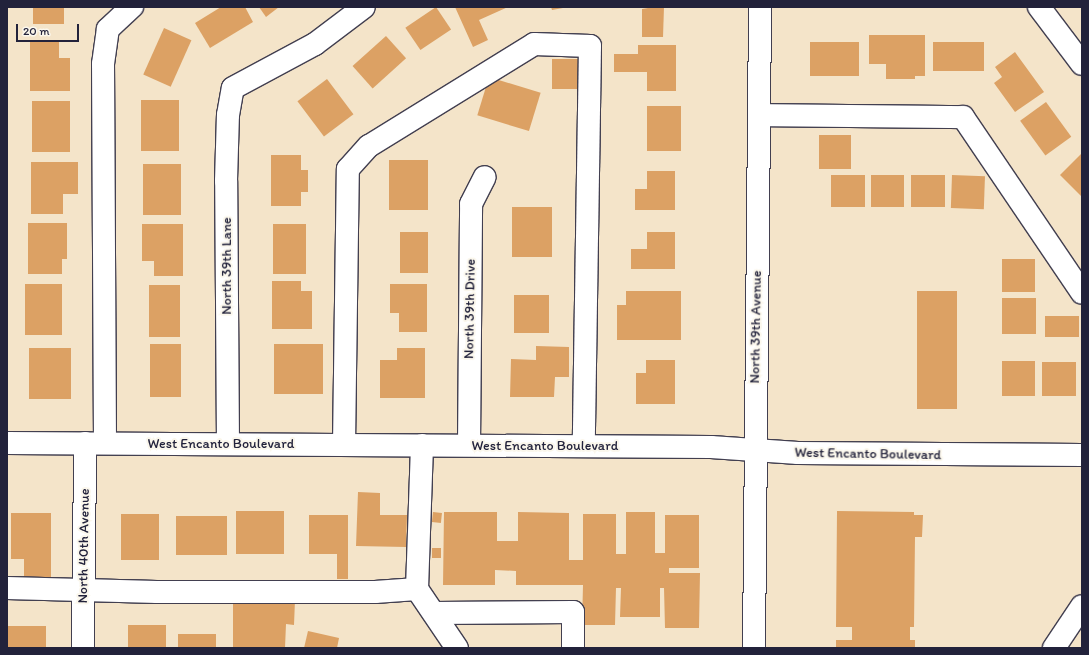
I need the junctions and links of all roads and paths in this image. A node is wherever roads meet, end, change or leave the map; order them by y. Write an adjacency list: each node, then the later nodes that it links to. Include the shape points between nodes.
1 (132, 7): 10 (street, North 40th Avenue, via 108,29 103,64)
2 (364, 7): 11 (street, North 39th Lane, via 315,44 233,88 228,115 226,181)
3 (760, 7): 6 (street, North 39th Avenue)
4 (1039, 7): 5 (street)
5 (1082, 64)
6 (760, 115): 8 (street, via 963,116); 16 (street, North 39th Avenue)
7 (485, 177): 14 (street, North 39th Drive, via 471,204)
8 (1082, 293)
9 (7, 443): 10 (street, West Encanto Boulevard)
10 (95, 443): 11 (street, West Encanto Boulevard); 20 (street, North 40th Avenue)
11 (228, 444): 12 (street, West Encanto Boulevard)
12 (344, 445): 13 (street, West Encanto Boulevard); 15 (street, via 348,169 369,146 534,44 590,46)
13 (422, 445): 14 (street, West Encanto Boulevard); 19 (street)
14 (469, 446): 15 (street, West Encanto Boulevard)
15 (584, 446): 16 (street, West Encanto Boulevard)
16 (755, 450): 17 (street, West Encanto Boulevard, via 798,454); 26 (street, North 39th Avenue)
17 (1082, 455)
18 (7, 588): 20 (street)
19 (417, 589): 20 (street, via 375,592); 22 (street)
20 (83, 590): 23 (street, North 40th Avenue)
21 (1082, 606): 27 (street)
22 (434, 613): 24 (street); 25 (street, via 573,612)
23 (83, 648)
24 (457, 648)
25 (573, 648)
26 (754, 648)
27 (1054, 648)

